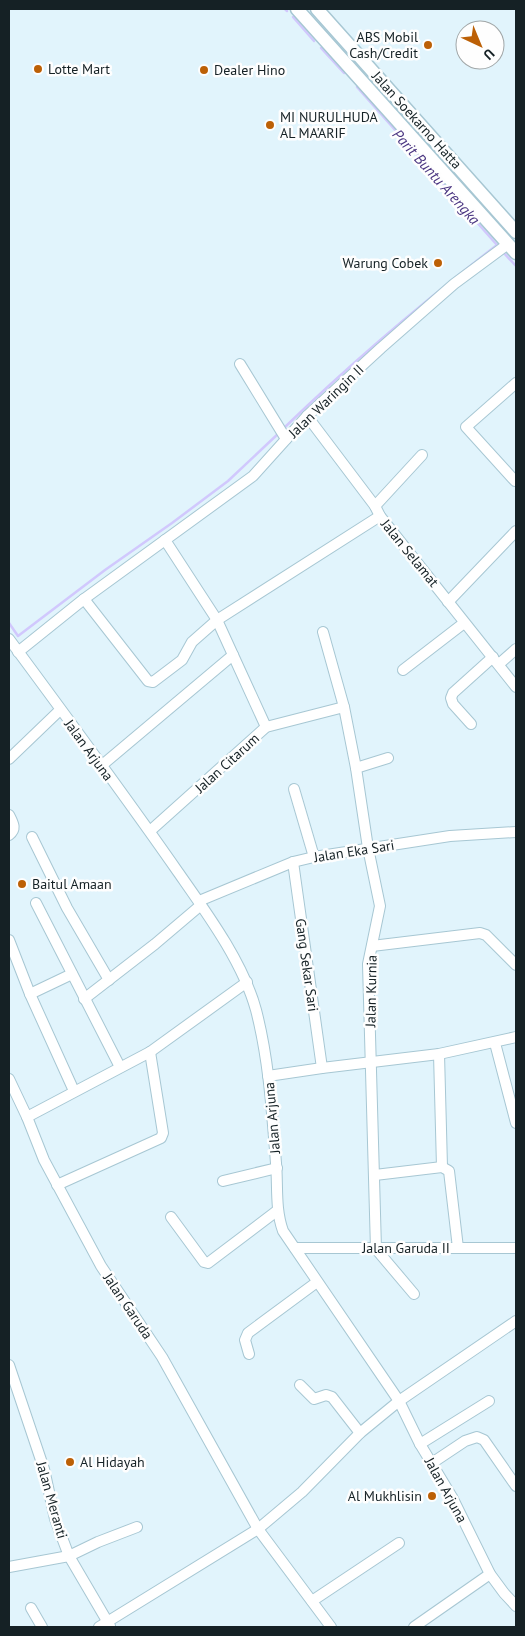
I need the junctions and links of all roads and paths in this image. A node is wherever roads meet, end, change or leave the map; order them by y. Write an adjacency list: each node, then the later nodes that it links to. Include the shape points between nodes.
1 (297, 9): 4 (main road, Jalan Soekarno Hatta)
2 (319, 9): 3 (main road, Jalan Soekarno Hatta)
3 (516, 229)
4 (510, 247): 7 (street, Jalan Waringin II, via 497,252 454,284)
5 (240, 364): 8 (street)
6 (516, 383): 10 (street, via 466,427)
7 (307, 416): 8 (street, Jalan Waringin II); 11 (street, Jalan Selamat)
8 (283, 433): 14 (street, Jalan Waringin II, via 253,476)
9 (422, 455): 11 (street)
10 (515, 480)
11 (375, 506): 12 (street, Jalan Selamat)
12 (380, 516): 16 (street, Jalan Selamat); 17 (street)
13 (516, 531): 16 (street)
14 (165, 540): 15 (street, Jalan Waringin II); 17 (street)
15 (84, 599): 17 (street, via 148,680 153,682 182,660 192,642); 22 (street, Jalan Waringin II)
16 (448, 602): 18 (street, Jalan Selamat)
17 (217, 620): 23 (street)
18 (464, 623): 24 (street, Jalan Selamat); 25 (street)
19 (323, 632): 27 (street, Jalan Kurnia)
20 (9, 639): 22 (street, Jalan Arjuna)
21 (516, 649): 24 (street)
22 (18, 652): 28 (street, Jalan Arjuna)
23 (233, 655): 30 (street); 33 (street)
24 (496, 660): 26 (street, Jalan Selamat); 29 (street, via 453,693 451,698)
25 (404, 670)
26 (516, 687)
27 (344, 707): 30 (street, Jalan Citarum); 34 (street, Jalan Kurnia)
28 (60, 710): 32 (street); 33 (street, Jalan Arjuna)
29 (471, 724)
30 (266, 727): 37 (street, Jalan Citarum)
31 (388, 758): 34 (street)
32 (9, 759)
33 (101, 766): 37 (street, Jalan Arjuna)
34 (356, 768): 41 (street, Jalan Kurnia)
35 (294, 789): 42 (street)
36 (9, 815): 39 (street, via 14,826)
37 (150, 831): 45 (street, Jalan Arjuna)
38 (516, 832): 41 (street, Jalan Eka Sari, via 450,836)
39 (9, 835)
40 (32, 837): 50 (street, via 67,908)
41 (368, 848): 42 (street, Jalan Eka Sari); 47 (street, Jalan Kurnia, via 380,906)
42 (314, 857): 43 (street, Jalan Eka Sari)
43 (293, 862): 45 (street, Jalan Eka Sari); 60 (street, Gang Sekar Sari)
44 (36, 903): 49 (street)
45 (200, 903): 50 (street, Jalan Eka Sari); 51 (street, Jalan Arjuna)
46 (9, 940): 52 (street)
47 (372, 946): 48 (street, via 480,933); 58 (street, Jalan Kurnia, via 368,964)
48 (516, 965)
49 (72, 974): 52 (street); 53 (street)
50 (109, 980): 53 (street, Jalan Eka Sari)
51 (247, 982): 56 (street); 61 (street, Jalan Arjuna, via 256,1010)
52 (30, 994): 63 (street)
53 (84, 999): 59 (street)
54 (516, 1037): 55 (street)
55 (495, 1042): 57 (street); 65 (street)
56 (150, 1052): 59 (street); 70 (street, via 163,1133 161,1138)
57 (439, 1054): 58 (street); 66 (street)
58 (370, 1062): 60 (street); 68 (street, Jalan Kurnia)
59 (120, 1067): 63 (street)
60 (322, 1068): 61 (street)
61 (268, 1076): 67 (street, Jalan Arjuna)
62 (9, 1081): 64 (street, Jalan Garuda)
63 (74, 1091): 64 (street)
64 (27, 1117): 70 (street, Jalan Garuda)
65 (516, 1122)
66 (442, 1167): 68 (street); 74 (street, via 449,1171 451,1178)
67 (277, 1168): 69 (street); 71 (street, Jalan Arjuna)
68 (375, 1175): 76 (street, Jalan Kurnia)
69 (223, 1180)
70 (57, 1185): 91 (street, Jalan Garuda, via 101,1266 162,1357)
71 (278, 1210): 72 (street, via 208,1263); 73 (street, Jalan Arjuna, via 283,1230)
72 (171, 1217)
73 (295, 1248): 76 (street, Jalan Garuda II); 77 (street, Jalan Arjuna)
74 (458, 1248): 75 (street, Jalan Garuda II); 76 (street, Jalan Garuda II)
75 (516, 1248)
76 (376, 1249): 78 (street)
77 (317, 1282): 80 (street, via 248,1333 245,1340); 84 (street, Jalan Arjuna)
78 (414, 1294)
79 (516, 1321): 84 (street)
80 (249, 1354)
81 (9, 1365): 83 (street, Jalan Meranti)
82 (300, 1385): 86 (street, via 314,1399 326,1395 332,1397)
83 (14, 1394): 93 (street, Jalan Meranti, via 44,1469 54,1519)
84 (399, 1401): 86 (street); 87 (street, Jalan Arjuna)
85 (489, 1401): 87 (street)
86 (360, 1433): 91 (street, via 302,1492)
87 (420, 1444): 88 (street, Jalan Arjuna)
88 (432, 1463): 89 (street, via 477,1437 484,1440); 95 (street, Jalan Arjuna)
89 (516, 1486)
90 (137, 1526): 93 (street)
91 (258, 1529): 96 (street, Jalan Garuda); 99 (street)
92 (400, 1542): 96 (street)
93 (70, 1556): 94 (street); 99 (street, Jalan Meranti)
94 (9, 1567)
95 (490, 1574): 97 (street, Jalan Arjuna); 102 (street)
96 (312, 1602): 101 (street, Jalan Garuda)
97 (516, 1606)
98 (31, 1608): 100 (street)
99 (106, 1625)
100 (42, 1627)
101 (331, 1627)
102 (414, 1627)

